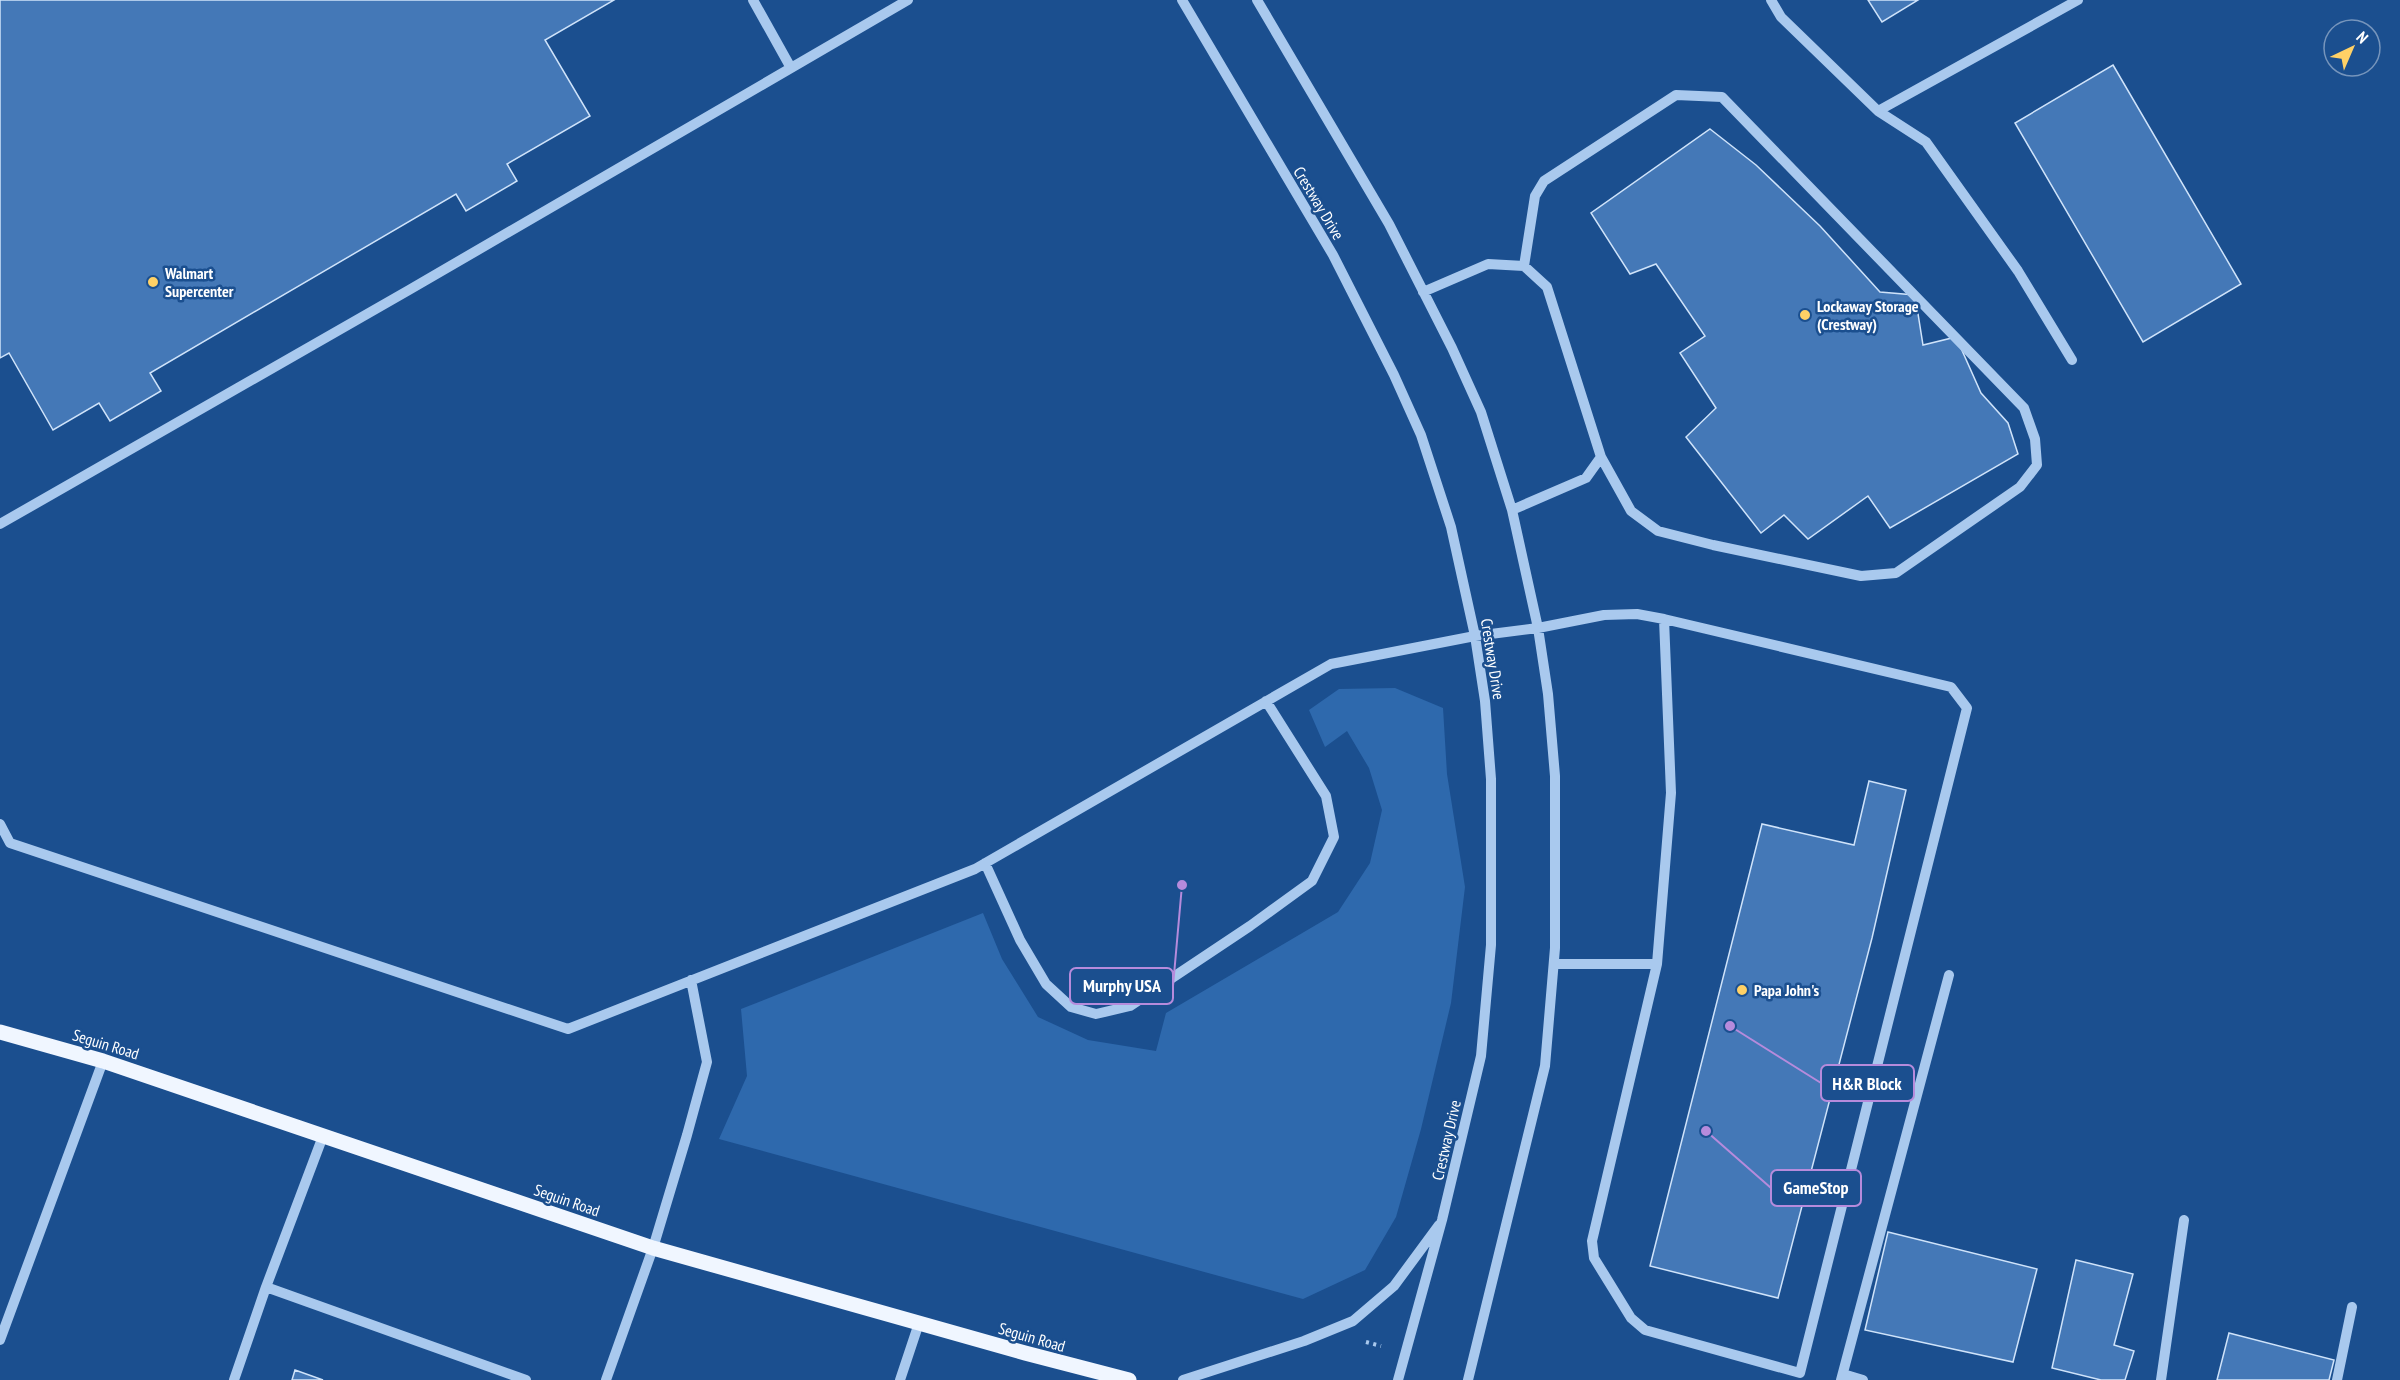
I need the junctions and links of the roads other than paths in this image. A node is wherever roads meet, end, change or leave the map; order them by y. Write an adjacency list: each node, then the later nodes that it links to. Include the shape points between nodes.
1 (753, 0): 9 (street)
2 (884, 0): 8 (street)
3 (908, 0): 8 (street)
4 (1182, 0): 19 (street, Crestway Drive, via 1333,255 1394,375 1421,435 1450,527)
5 (1257, 0): 12 (street, via 1389,225)
6 (1771, 0): 10 (street, via 1781,17)
7 (2078, 0): 10 (street)
8 (890, 10): 9 (street)
9 (791, 68): 16 (street)
10 (1878, 111): 13 (street, via 1926,142 2018,272)
11 (1524, 266): 12 (street, via 1488,264); 14 (street, via 1547,287); 14 (street, via 1535,195 1544,181 1676,95 1722,97 2024,408 2035,439 2037,465 2020,487 1896,573 1861,576 1658,531 1631,511)
12 (1423, 292): 15 (street, via 1480,412)
13 (2072, 360)
14 (1601, 457): 15 (street, via 1586,478)
15 (1512, 510): 18 (street)
16 (0, 524)
17 (1664, 619): 18 (street, via 1612,614); 23 (street, via 1671,793); 23 (street, via 1952,687 1967,708 1800,1373 1645,1330 1631,1318 1594,1258 1592,1242)
18 (1539, 628): 19 (street); 24 (street, via 1555,776)
19 (1475, 636): 20 (street, via 1331,664); 30 (street, Crestway Drive, via 1491,779 1491,945 1481,1056)
20 (1266, 701): 22 (street); 22 (street, via 1326,796 1334,837 1312,881 1130,1006 1096,1014 1071,1007 1046,984 1020,940)
21 (0, 824): 26 (street, via 10,843 568,1029)
22 (985, 862): 26 (street)
23 (1657, 963): 24 (street)
24 (1554, 964): 45 (street, via 1545,1066)
25 (1949, 975): 37 (street)
26 (691, 980): 32 (street, via 707,1062)
27 (0, 1032): 28 (main road, Seguin Road)
28 (103, 1061): 29 (main road, Seguin Road); 36 (street)
29 (323, 1136): 32 (main road, Seguin Road); 33 (street)
30 (1442, 1220): 43 (street, via 1394,1286 1353,1321); 44 (street, Crestway Drive)
31 (2184, 1220): 47 (street)
32 (653, 1248): 35 (main road, Seguin Road); 40 (street)
33 (266, 1287): 38 (street); 39 (street)
34 (2352, 1307): 48 (street)
35 (919, 1323): 41 (street); 42 (main road, Seguin Road)
36 (0, 1340)
37 (1842, 1377): 46 (street)
38 (234, 1380)
39 (526, 1380)
40 (606, 1380)
41 (900, 1380)
42 (1129, 1380)
43 (1183, 1380)
44 (1398, 1380)
45 (1468, 1380)
46 (1863, 1380)
47 (2161, 1380)
48 (2337, 1380)

